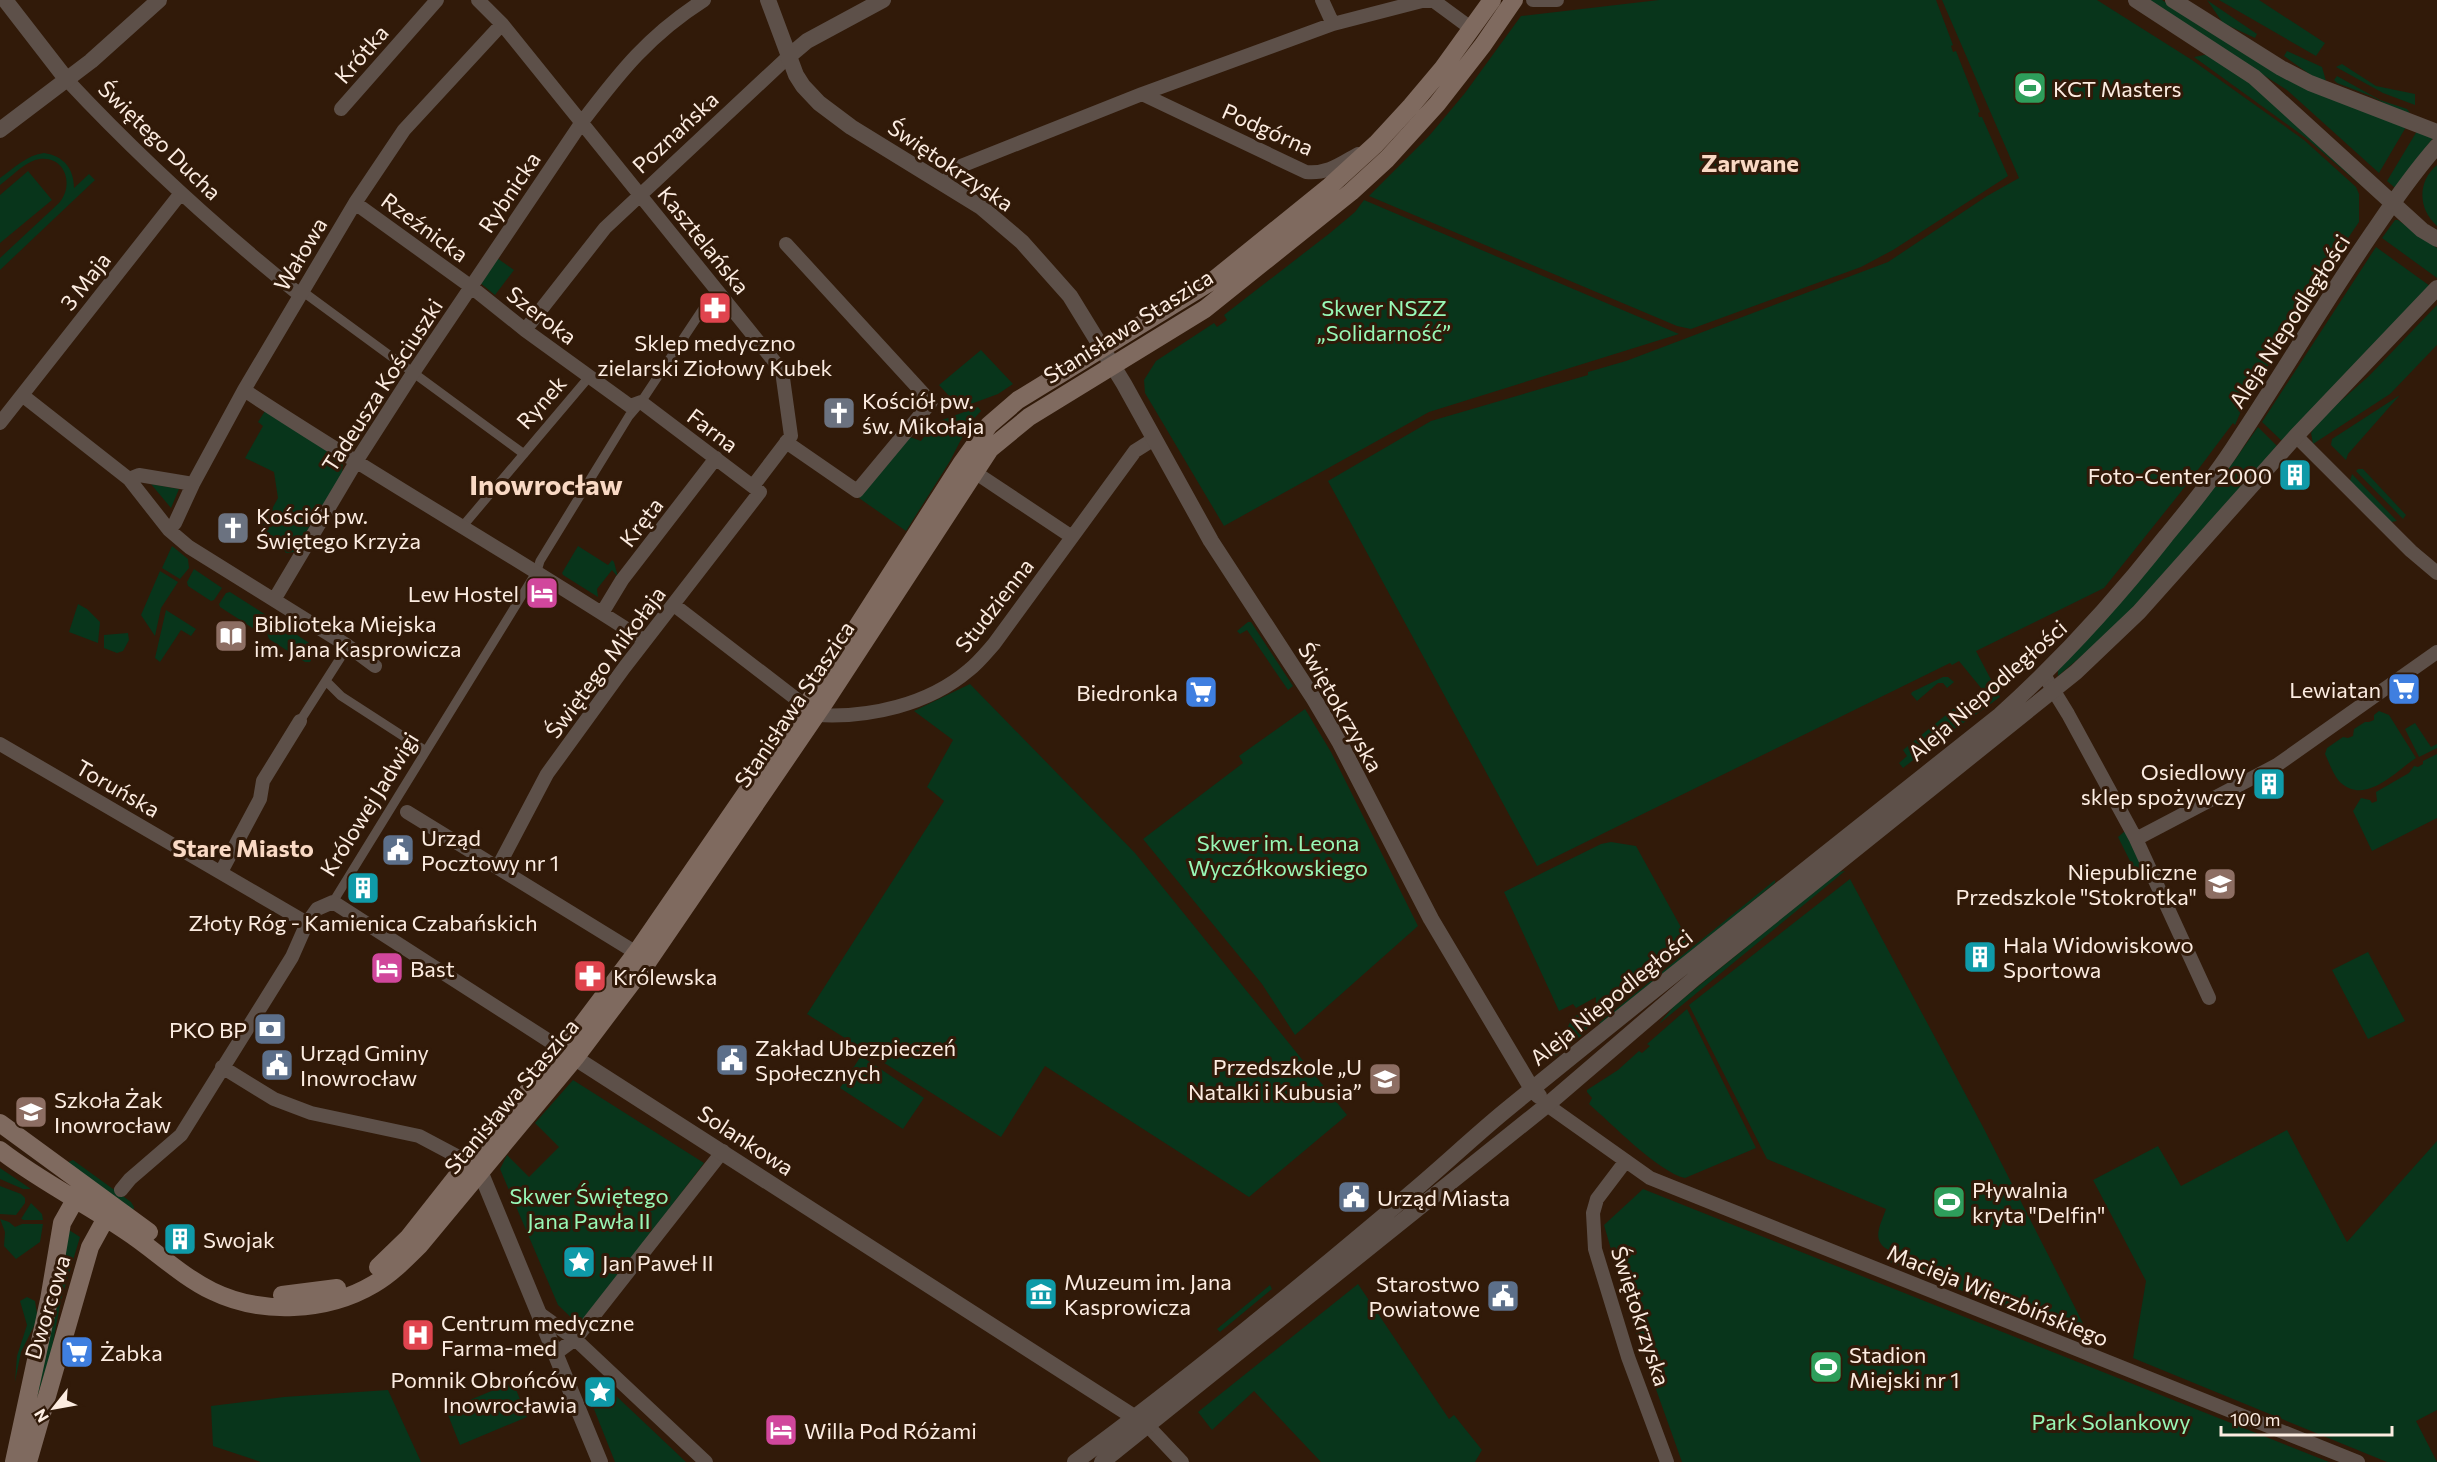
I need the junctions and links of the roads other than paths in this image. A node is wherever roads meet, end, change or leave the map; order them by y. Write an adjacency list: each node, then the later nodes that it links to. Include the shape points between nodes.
1 (5, 0): 19 (street, Świętego Ducha)
2 (159, 0): 19 (street)
3 (437, 0): 21 (street, Krótka)
4 (478, 0): 15 (street)
5 (704, 0): 22 (street, Rybnicka, via 653,37)
6 (768, 0): 18 (street, Świętokrzyska)
7 (883, 0): 18 (street, Poznańska, via 807,41)
8 (1322, 0): 16 (street)
9 (1492, 0): 17 (main road, Stanisława Staszica)
10 (1514, 0): 40 (main road, Stanisława Staszica, via 1437,104 1351,192 1212,304)
11 (1533, 0): 12 (street)
12 (1557, 0)
13 (2136, 0): 30 (street, via 2254,77)
14 (2174, 0): 24 (street, via 2310,83)
15 (502, 24): 22 (street, Kasztelańska); 31 (street, Wałowa, via 404,130)
16 (1333, 24): 17 (street, via 1434,1); 20 (street)
17 (1472, 29): 25 (main road, Stanisława Staszica)
18 (788, 57): 27 (street, Świętokrzyska, via 799,81 819,103); 29 (street, Poznańska)
19 (67, 80): 23 (street); 28 (street, Świętego Ducha)
20 (1142, 94): 25 (street, Podgórna, via 1306,172 1329,171); 27 (street, via 961,166)
21 (340, 109)
22 (582, 122): 29 (street, Kasztelańska); 34 (street, Rybnicka)
23 (0, 130)
24 (2437, 132)
25 (1376, 144): 39 (main road, Stanisława Staszica, via 1215,279)
26 (2437, 146): 30 (street, Aleja Niepodległości)
27 (943, 183): 39 (street, Świętokrzyska, via 981,207 1022,242 1070,296)
28 (182, 194): 37 (street, Świętego Ducha); 44 (street, 3 Maja)
29 (640, 195): 36 (street, Kasztelańska); 38 (street, Poznańska, via 605,228)
30 (2393, 202): 32 (street); 69 (street, Aleja Niepodległości, via 2337,283 2238,442 2200,494 2117,597)
31 (355, 203): 34 (street, Rzeźnicka); 37 (street, Wałowa)
32 (2437, 239)
33 (786, 244): 49 (street, via 931,402 857,491)
34 (470, 286): 38 (street, Szeroka); 41 (street, Tadeusza Kościuszki)
35 (2437, 288): 47 (street, Aleja Niepodległości)
36 (716, 289): 45 (street); 49 (street, Kasztelańska, via 782,371 791,435)
37 (301, 293): 41 (street, Świętego Ducha); 43 (street, Wałowa)
38 (525, 330): 42 (street, Szeroka)
39 (1103, 349): 40 (street, Świętokrzyska); 72 (main road, Stanisława Staszica, via 1018,400 981,435)
40 (1113, 366): 48 (street, Świętokrzyska); 72 (main road, Stanisława Staszica, via 1029,417 990,449)
41 (413, 373): 50 (street, Świętego Ducha); 52 (street, Tadeusza Kościuszki)
42 (589, 377): 45 (street, Rynek, via 630,406); 50 (street, Rynek)
43 (244, 390): 52 (street); 55 (street, Wałowa)
44 (22, 395): 46 (street, 3 Maja); 54 (street)
45 (641, 402): 51 (street, Farna); 60 (street, via 628,416)
46 (0, 423)
47 (2296, 436): 61 (street); 71 (street, Aleja Niepodległości, via 2122,630)
48 (1154, 439): 59 (street, Studzienna, via 1135,451); 86 (street, Świętokrzyska, via 1211,541 1340,742 1431,918)
49 (786, 442): 56 (street, Świętego Mikołaja)
50 (524, 454): 57 (street, Rynek)
51 (716, 458): 56 (street, Farna); 64 (street, Kręta, via 622,580)
52 (355, 463): 57 (street); 62 (street, Tadeusza Kościuszki)
53 (982, 477): 59 (street)
54 (129, 479): 55 (street, via 139,475); 58 (street)
55 (193, 484): 58 (street, Wałowa)
56 (757, 489): 63 (street, Świętego Mikołaja)
57 (462, 527): 60 (street)
58 (169, 530): 62 (street, via 199,554)
59 (1072, 537): 72 (street, Studzienna, via 994,644 957,680 908,705 880,711 834,716)
60 (537, 571): 64 (street); 75 (street, Królowej Jadwigi)
61 (2437, 573)
62 (274, 600): 66 (street)
63 (674, 604): 65 (street, Świętego Mikołaja); 72 (street)
64 (602, 613): 65 (street)
65 (645, 641): 78 (street, Świętego Mikołaja, via 547,774)
66 (348, 646): 68 (street); 70 (street)
67 (2437, 652): 77 (street, via 2277,765)
68 (375, 666)
69 (2044, 675): 71 (street); 86 (street, Aleja Niepodległości)
70 (326, 681): 73 (street); 75 (street, via 341,696)
71 (2055, 690): 77 (street); 87 (street, Aleja Niepodległości, via 1695,978)
72 (811, 710): 82 (main road, Stanisława Staszica)
73 (300, 721): 79 (street, via 263,781 260,799)
74 (0, 744): 79 (street, Toruńska)
75 (426, 751): 80 (street, Królowej Jadwigi)
76 (407, 812): 78 (street)
77 (2136, 839): 83 (street)
78 (498, 867): 82 (street)
79 (220, 872): 81 (street, Toruńska)
80 (333, 902): 81 (street, Królowej Jadwigi, via 318,909); 84 (street, Solankowa)
81 (307, 923): 85 (street, Królowej Jadwigi, via 292,957)
82 (642, 957): 84 (main road, Stanisława Staszica)
83 (2209, 998)
84 (569, 1054): 90 (street, Solankowa); 92 (main road, Stanisława Staszica)
85 (222, 1066): 92 (street, via 274,1099 311,1113 419,1136); 95 (street, Królowej Jadwigi, via 182,1135 130,1179)
86 (1532, 1089): 87 (street, Świętokrzyska); 94 (street, Aleja Niepodległości, via 1448,1160)
87 (1547, 1105): 91 (street, Świętokrzyska); 94 (street, Aleja Niepodległości)
88 (0, 1123): 93 (main road)
89 (0, 1150): 93 (main road)
90 (723, 1151): 97 (street); 99 (street, Solankowa)
91 (1625, 1162): 107 (street, Świętokrzyska, via 1597,1199 1593,1213 1595,1249 1628,1357); 108 (street, Macieja Wierzbińskiego, via 1650,1178)
92 (474, 1166): 95 (main road, Stanisława Staszica, via 387,1261 349,1284 297,1295 249,1291 213,1278); 96 (street)
93 (79, 1192): 95 (main road, Stanisława Staszica); 100 (main road, Dworcowa, via 62,1223)
94 (1413, 1202): 99 (street)
95 (113, 1205): 101 (main road, Dworcowa, via 90,1247)
96 (540, 1314): 97 (street); 98 (street)
97 (575, 1339): 98 (street); 103 (street)
98 (556, 1353): 102 (street)
99 (1141, 1422): 104 (street); 105 (street); 106 (street, Solankowa)
100 (14, 1462)
101 (28, 1462)
102 (600, 1462)
103 (706, 1462)
104 (1075, 1462)
105 (1102, 1462)
106 (1182, 1462)
107 (1667, 1462)
108 (2358, 1462)

